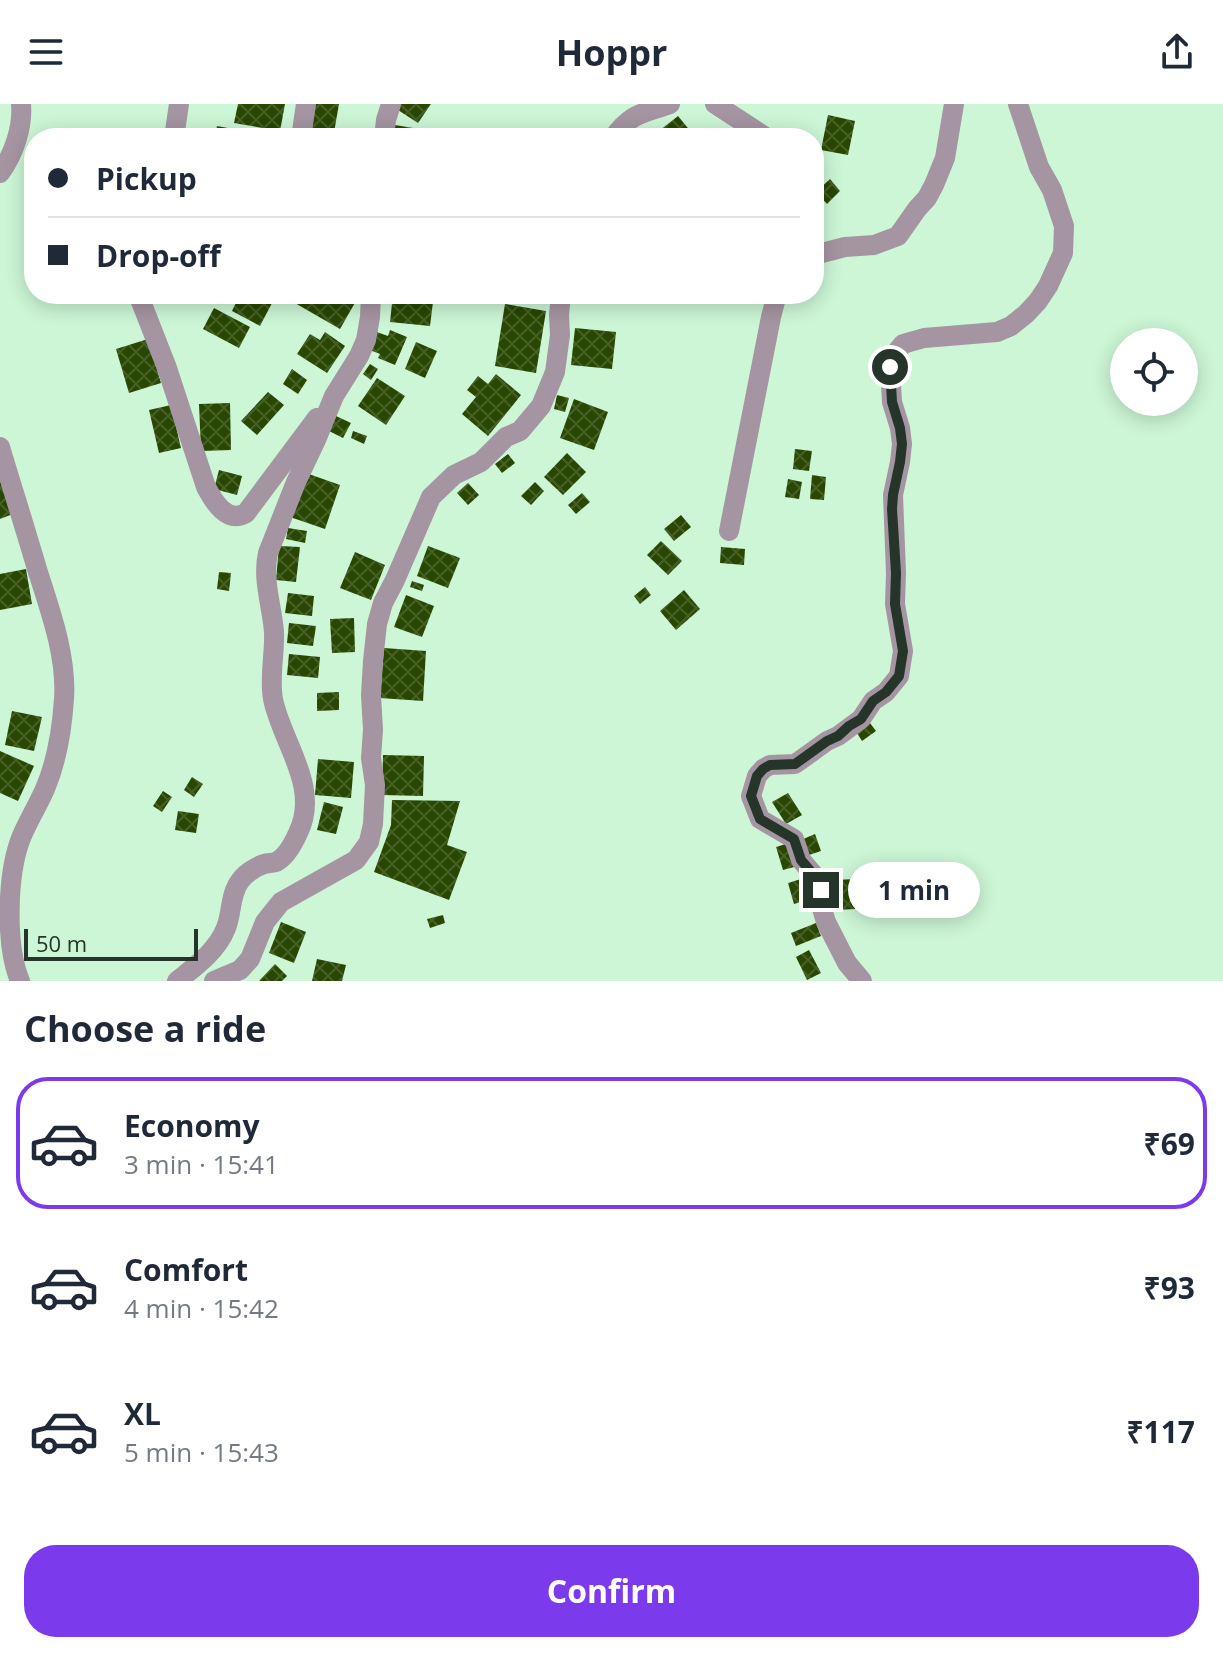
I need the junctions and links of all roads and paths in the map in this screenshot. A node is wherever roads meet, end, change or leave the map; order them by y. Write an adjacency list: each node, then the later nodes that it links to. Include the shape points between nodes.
1 (21, 104): 14 (street, via 22,120)
2 (179, 104): 9 (street)
3 (306, 104): 10 (street)
4 (391, 104): 11 (street)
5 (670, 104): 12 (street, via 634,116)
6 (715, 104): 13 (street)
7 (954, 104): 15 (street, via 945,158 934,185 898,236)
8 (1018, 104): 26 (street, via 1064,226 1063,253 1038,301 1011,326 997,332 924,338 903,344 894,355 892,402 902,444 892,509 895,604 903,651 899,676 861,719 838,736 795,764 763,769 751,796 760,819 794,839 801,860 819,881 826,922)
9 (175, 128)
10 (302, 128)
11 (385, 128)
12 (621, 128)
13 (752, 128)
14 (0, 173)
15 (824, 252)
16 (142, 304): 20 (street, via 206,487 215,504 233,517 254,505)
17 (371, 304): 20 (street, via 366,340)
18 (560, 304): 25 (street, via 555,372 541,406 520,431 431,497 383,603 371,695 375,785 369,842 356,860 281,902 265,922 250,959 240,970)
19 (775, 304): 22 (street)
20 (334, 396): 24 (street, via 268,553 265,576 274,632 273,698 296,758 303,822 278,861 261,865 241,880 218,944)
21 (0, 447): 23 (street, via 49,605 64,697 57,750 46,787 20,839 12,874 9,908)
22 (729, 531)
23 (20, 981)
24 (177, 981)
25 (214, 981)
26 (862, 981)

